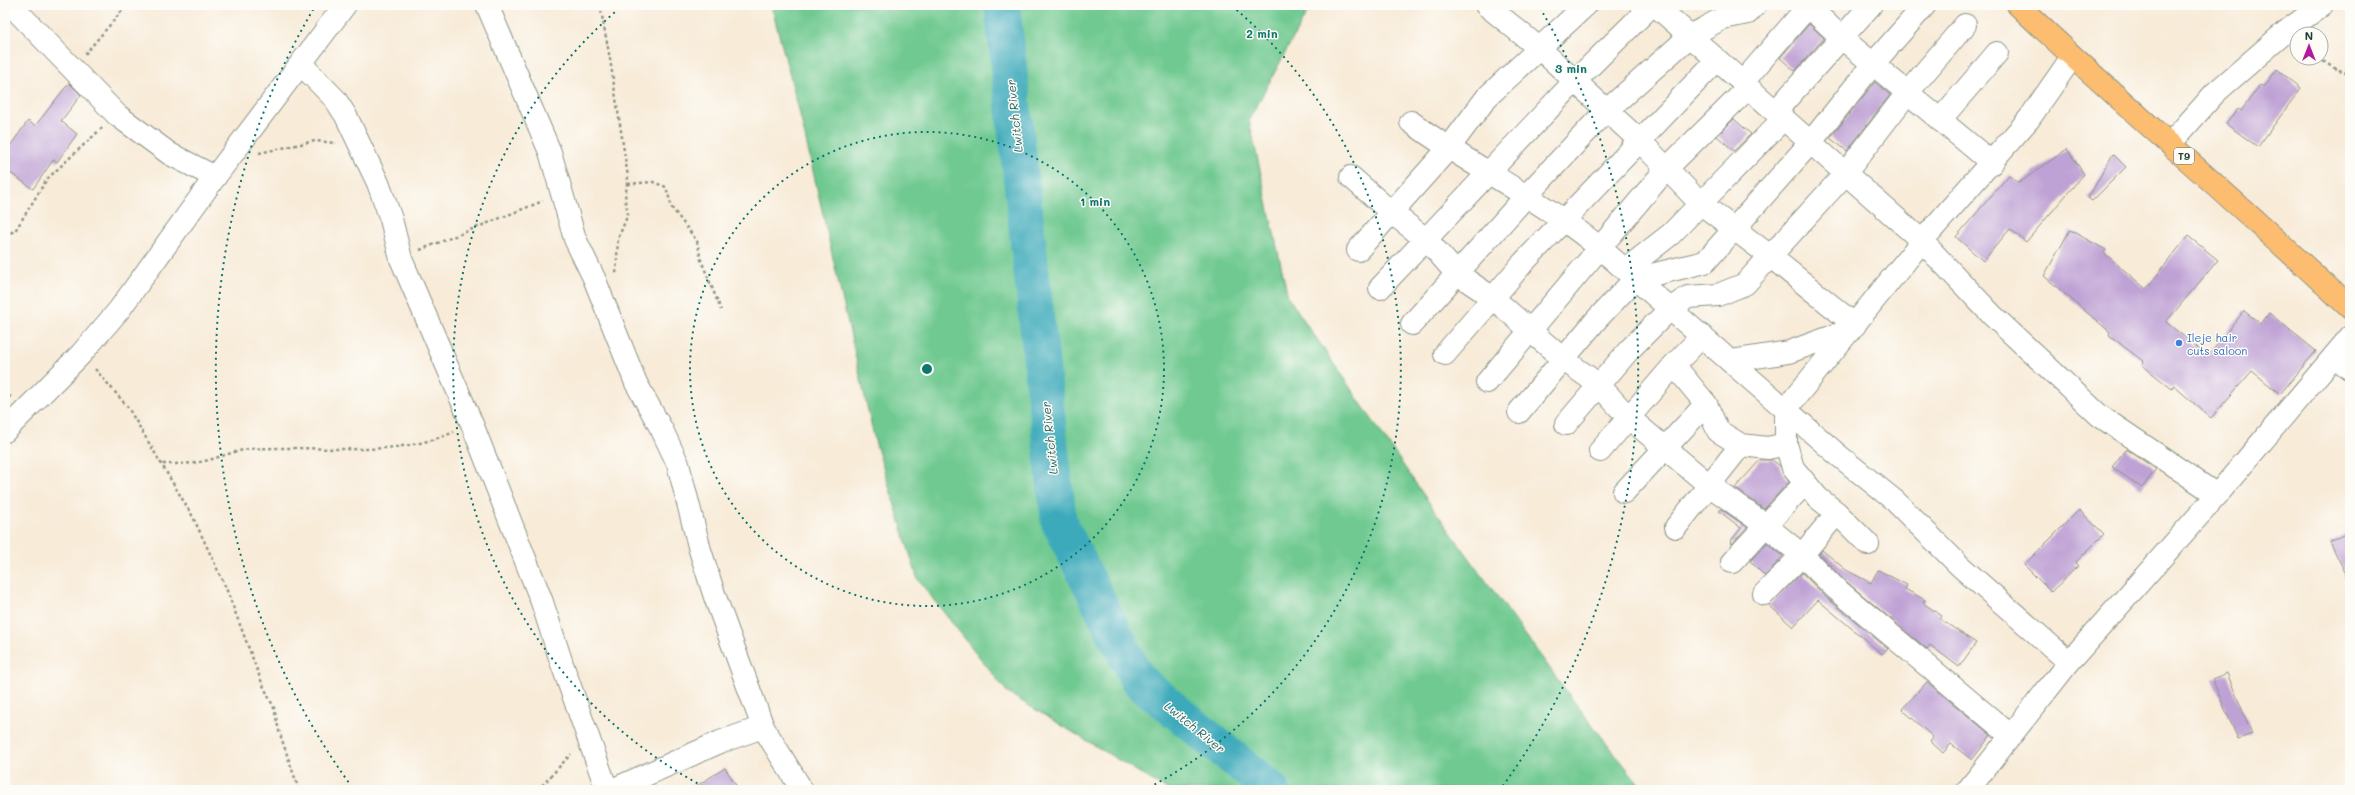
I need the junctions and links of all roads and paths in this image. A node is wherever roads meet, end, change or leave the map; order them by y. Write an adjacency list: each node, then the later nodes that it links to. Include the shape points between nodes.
1 (11, 5): 25 (street)
2 (127, 5): 25 (path, via 100,33)
3 (345, 5): 22 (street)
4 (487, 5): 48 (street, via 542,134)
5 (600, 5): 47 (path, via 626,158)
6 (1486, 5): 18 (street)
7 (1586, 5): 18 (street)
8 (1755, 5): 16 (street, via 1748,14 1724,18)
9 (1808, 5): 17 (street); 28 (street)
10 (1871, 5): 17 (street)
11 (1926, 5): 23 (street)
12 (2018, 5): 20 (highway, T9)
13 (2322, 5): 37 (street, via 2215,93)
14 (1663, 8): 16 (street); 27 (street)
15 (1965, 25): 29 (street)
16 (1690, 36): 21 (street); 30 (street)
17 (1843, 39): 23 (street); 32 (street)
18 (1539, 48): 27 (street); 38 (street, via 1487,97)
19 (1997, 53): 33 (street)
20 (2072, 57): 37 (highway, T9); 41 (street, via 2029,119)
21 (1717, 60): 28 (street); 35 (street)
22 (301, 64): 39 (street, via 335,99 346,116); 40 (street)
23 (1873, 64): 29 (street); 36 (street)
24 (2329, 65): 26 (path)
25 (72, 69): 31 (street)
26 (2350, 74)
27 (1574, 82): 30 (street); 43 (street)
28 (1745, 85): 32 (street); 42 (street)
29 (1908, 92): 33 (street); 44 (street)
30 (1606, 111): 35 (street); 49 (street)
31 (117, 115): 45 (street, via 170,154); 54 (path, via 64,161 32,200 15,231)
32 (1779, 115): 36 (street); 50 (street)
33 (1940, 120): 41 (street)
34 (1411, 122): 38 (street)
35 (1639, 140): 42 (street); 52 (street)
36 (1810, 143): 44 (street); 53 (street)
37 (2170, 144): 66 (highway, T9)
38 (1448, 149): 43 (street); 51 (street)
39 (362, 152): 40 (path, via 342,144 315,141 270,152); 60 (street, via 378,183 391,219)
40 (232, 154): 45 (street)
41 (1992, 163): 56 (street)
42 (1667, 168): 50 (street); 57 (street)
43 (1488, 173): 49 (street); 55 (street)
44 (1845, 174): 56 (street); 59 (street)
45 (215, 177): 74 (street, via 128,298)
46 (1351, 177): 51 (street)
47 (628, 184): 63 (path, via 625,198 628,214 618,239); 68 (path, via 654,182 666,187 672,208 697,241 703,266)
48 (563, 193): 60 (path, via 432,244); 106 (street, via 576,239 636,383 678,464 714,597)
49 (1527, 194): 52 (street); 61 (street)
50 (1700, 203): 53 (street); 62 (street)
51 (1392, 213): 55 (street); 58 (street)
52 (1565, 220): 57 (street); 65 (street)
53 (1734, 229): 59 (street); 62 (street, via 1705,262)
54 (5, 235)
55 (1427, 240): 61 (street); 64 (street)
56 (1922, 241): 70 (street); 97 (street, via 1998,321 2100,416)
57 (1600, 248): 62 (street); 71 (street)
58 (1358, 250)
59 (1770, 256): 67 (street, via 1745,284 1718,295 1688,297); 70 (street)
60 (401, 259): 86 (street)
61 (1456, 273): 65 (street); 69 (street)
62 (1630, 274): 67 (street); 76 (street)
63 (616, 281)
64 (1380, 288)
65 (1493, 298): 71 (street); 75 (street)
66 (2350, 308)
67 (1670, 309): 72 (street); 81 (street)
68 (721, 310)
69 (1412, 324)
70 (1853, 327): 77 (street, via 1789,352); 83 (street)
71 (1530, 331): 76 (street); 80 (street)
72 (1702, 336): 77 (street); 79 (street)
73 (2350, 338): 78 (street)
74 (81, 354): 88 (street); 93 (path, via 127,406)
75 (1445, 354)
76 (1564, 360): 81 (street); 84 (street)
77 (1730, 360): 83 (street)
78 (2342, 362): 97 (street)
79 (1674, 365): 82 (street); 85 (street)
80 (1487, 382)
81 (1598, 384): 85 (street); 87 (street)
82 (1706, 404): 90 (street, via 1718,431); 91 (street)
83 (1786, 409): 89 (street); 105 (street, via 1895,501 1960,566)
84 (1518, 412)
85 (1628, 417): 91 (street); 92 (street)
86 (472, 424): 93 (path, via 410,445 357,450 251,449 192,463); 108 (street, via 542,602)
87 (1566, 424)
88 (5, 431)
89 (1786, 444): 90 (street, via 1768,448); 94 (street, via 1793,468)
90 (1741, 445): 95 (street)
91 (1664, 447): 95 (street); 96 (street)
92 (1600, 451)
93 (162, 464): 109 (path, via 193,517 226,588 274,708)
94 (1805, 483): 98 (street, via 1818,498); 99 (street)
95 (1710, 485): 99 (street); 100 (street)
96 (1624, 492)
97 (2217, 495): 105 (street)
98 (1837, 513): 101 (street); 102 (street)
99 (1765, 525): 102 (street); 103 (street)
100 (1676, 527)
101 (1868, 544)
102 (1802, 555): 104 (street); 107 (street, via 1834,587)
103 (1732, 562)
104 (1764, 594)
105 (2069, 662): 107 (street)
106 (763, 727): 112 (street, via 720,742); 113 (street)
107 (2011, 736): 114 (street)
108 (588, 740): 110 (path, via 556,768); 111 (street)
109 (299, 790)
110 (538, 790)
111 (607, 790)
112 (612, 790)
113 (802, 790)
114 (1968, 790)

